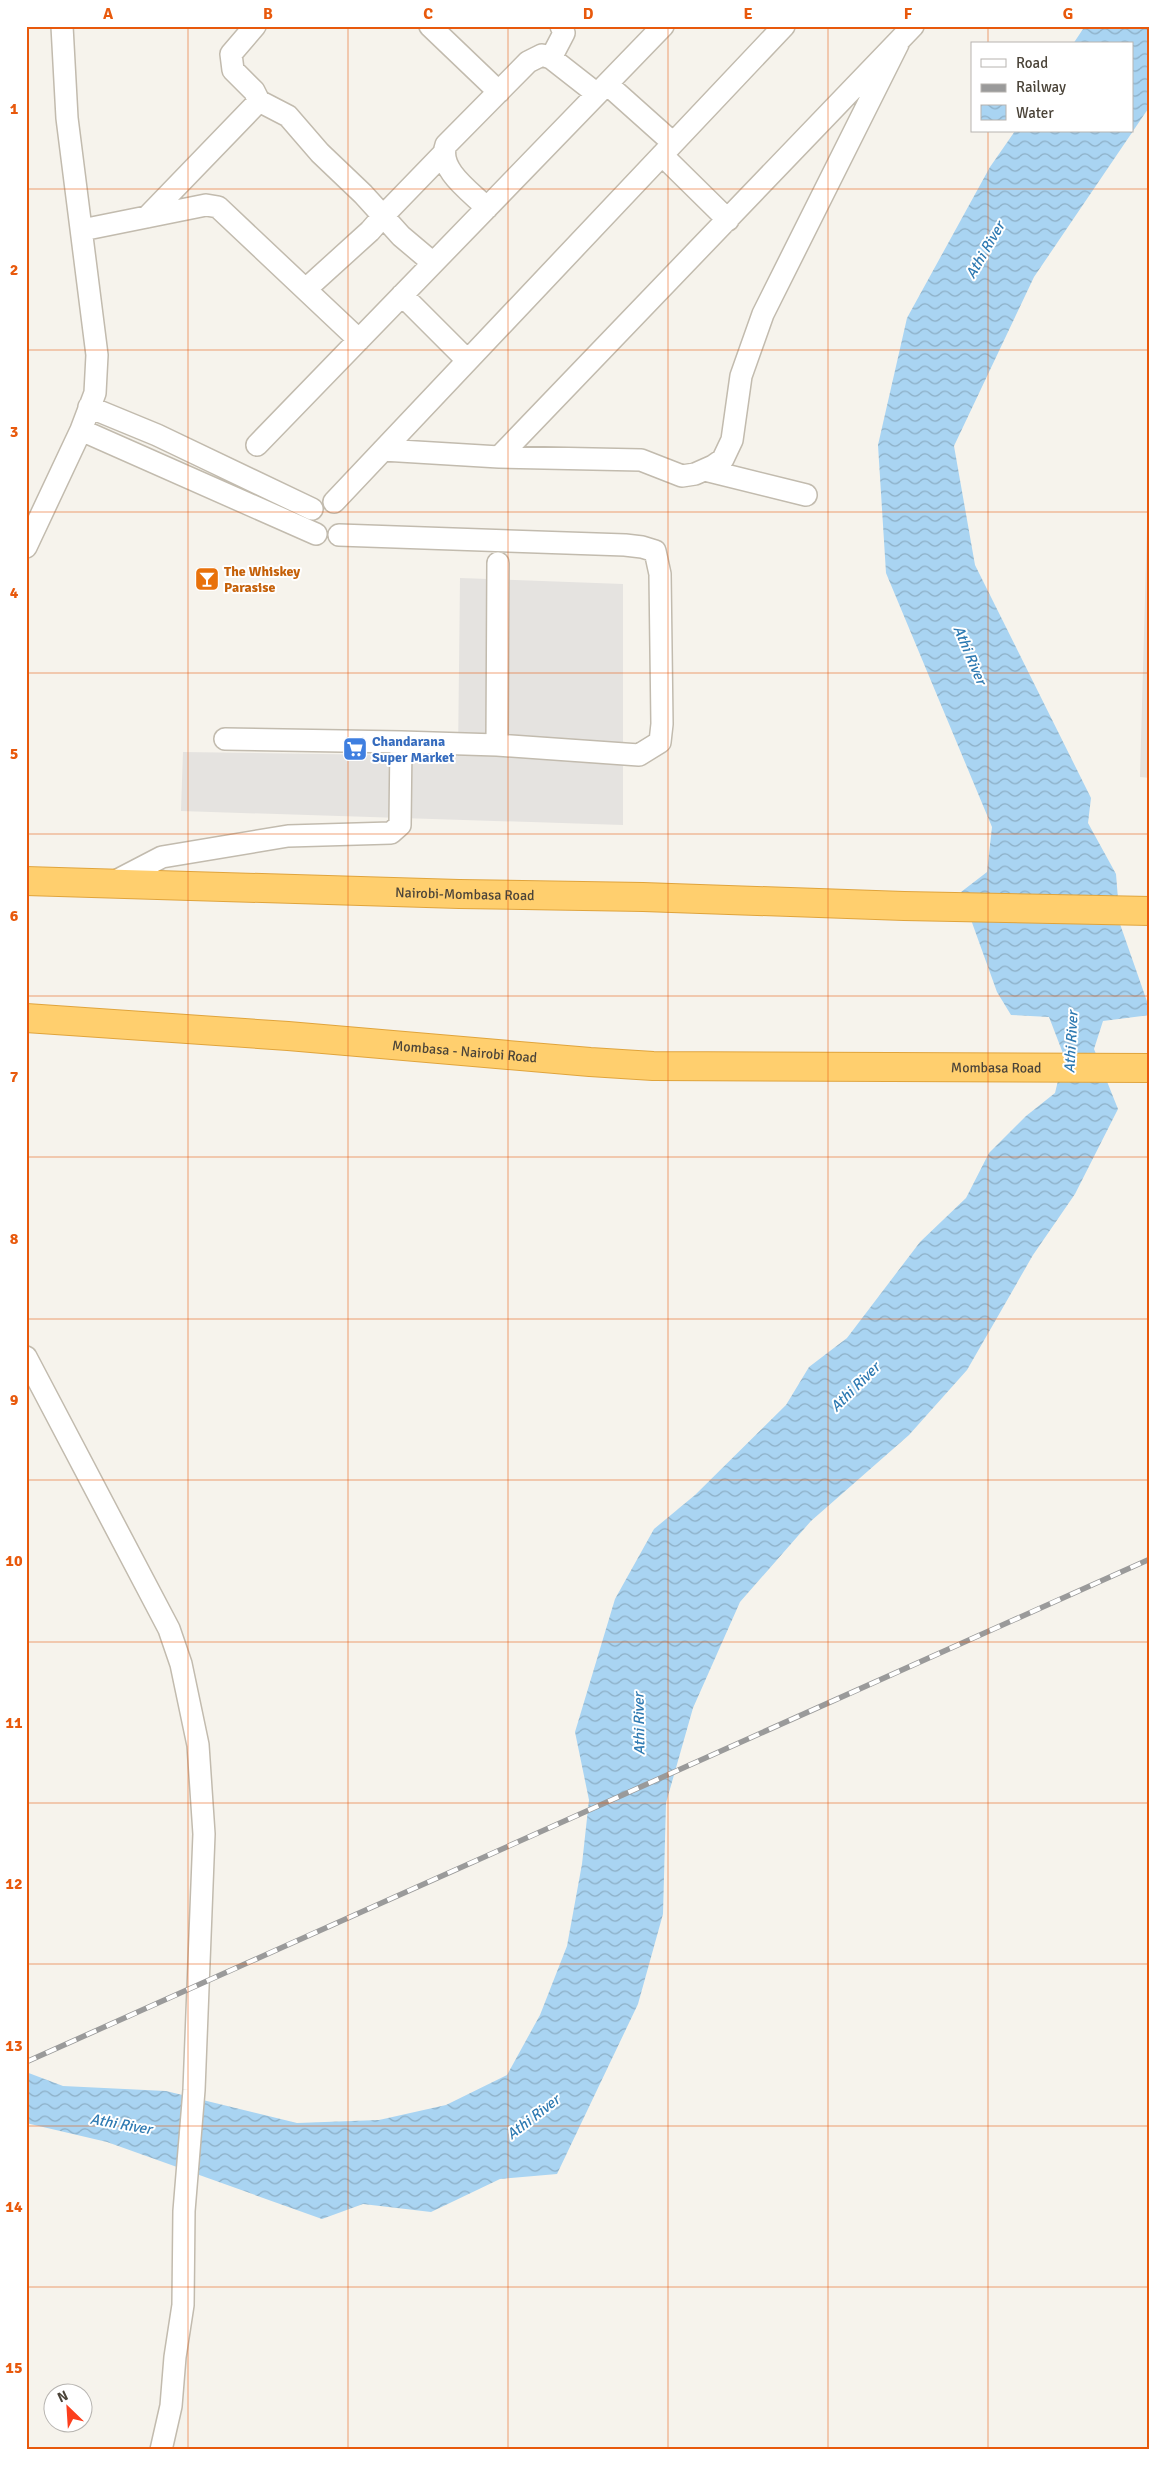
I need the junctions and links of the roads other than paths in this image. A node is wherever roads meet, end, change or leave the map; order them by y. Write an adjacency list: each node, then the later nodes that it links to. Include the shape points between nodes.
1 (62, 26): 19 (street, via 67,118)
2 (255, 26): 12 (street, via 231,54 233,70)
3 (430, 26): 11 (street)
4 (561, 26): 9 (street, via 564,33)
5 (663, 26): 10 (street)
6 (784, 26): 13 (street)
7 (913, 26): 8 (street)
8 (898, 44): 18 (street); 30 (street, via 763,314 740,376 732,440 723,458)
9 (551, 58): 10 (street); 11 (street, via 542,55 528,62)
10 (602, 89): 13 (street); 15 (street)
11 (499, 92): 14 (street, via 446,145)
12 (260, 101): 16 (street, via 288,116); 17 (street)
13 (667, 149): 18 (street); 24 (street)
14 (443, 154): 15 (street, via 448,168); 16 (street)
15 (487, 208): 20 (street)
16 (383, 216): 20 (street); 21 (street)
17 (147, 217): 19 (street); 21 (street, via 206,205 218,207)
18 (728, 220): 29 (street)
19 (82, 230): 25 (street, via 97,355 94,393)
20 (433, 263): 22 (street)
21 (306, 289): 23 (street)
22 (402, 295): 23 (street); 24 (street)
23 (359, 340): 27 (street)
24 (467, 360): 28 (street)
25 (89, 407): 26 (street); 33 (street, via 157,435)
26 (81, 430): 34 (street); 36 (street)
27 (257, 445)
28 (383, 450): 29 (street); 32 (street)
29 (500, 457): 30 (street, via 640,460 682,476)
30 (705, 470): 31 (street)
31 (806, 495)
32 (334, 502): 33 (street, via 325,501); 35 (street, via 345,513 346,520)
33 (312, 509): 34 (street, via 310,527)
34 (316, 534): 35 (street, via 323,538)
35 (339, 535): 40 (street, via 625,545 655,551 660,574 660,742 639,755)
36 (26, 547)
37 (498, 564): 40 (street)
38 (225, 740): 39 (street)
39 (400, 742): 40 (street); 42 (street, via 400,825 391,834 288,836 162,857)
40 (497, 744)
41 (26, 881): 42 (highway, Nairobi-Mombasa Road)
42 (110, 884): 43 (highway, Nairobi-Mombasa Road)
43 (1150, 911)
44 (26, 1018): 45 (highway, Mombasa - Nairobi Road, via 653,1066)
45 (903, 1067): 46 (highway, Mombasa Road)
46 (1150, 1068)
47 (26, 1357): 48 (street)
48 (32, 1381): 49 (street, via 169,1629 181,1664 198,1744 204,1834 194,2090 184,2211 183,2306 171,2406)
49 (161, 2450)

